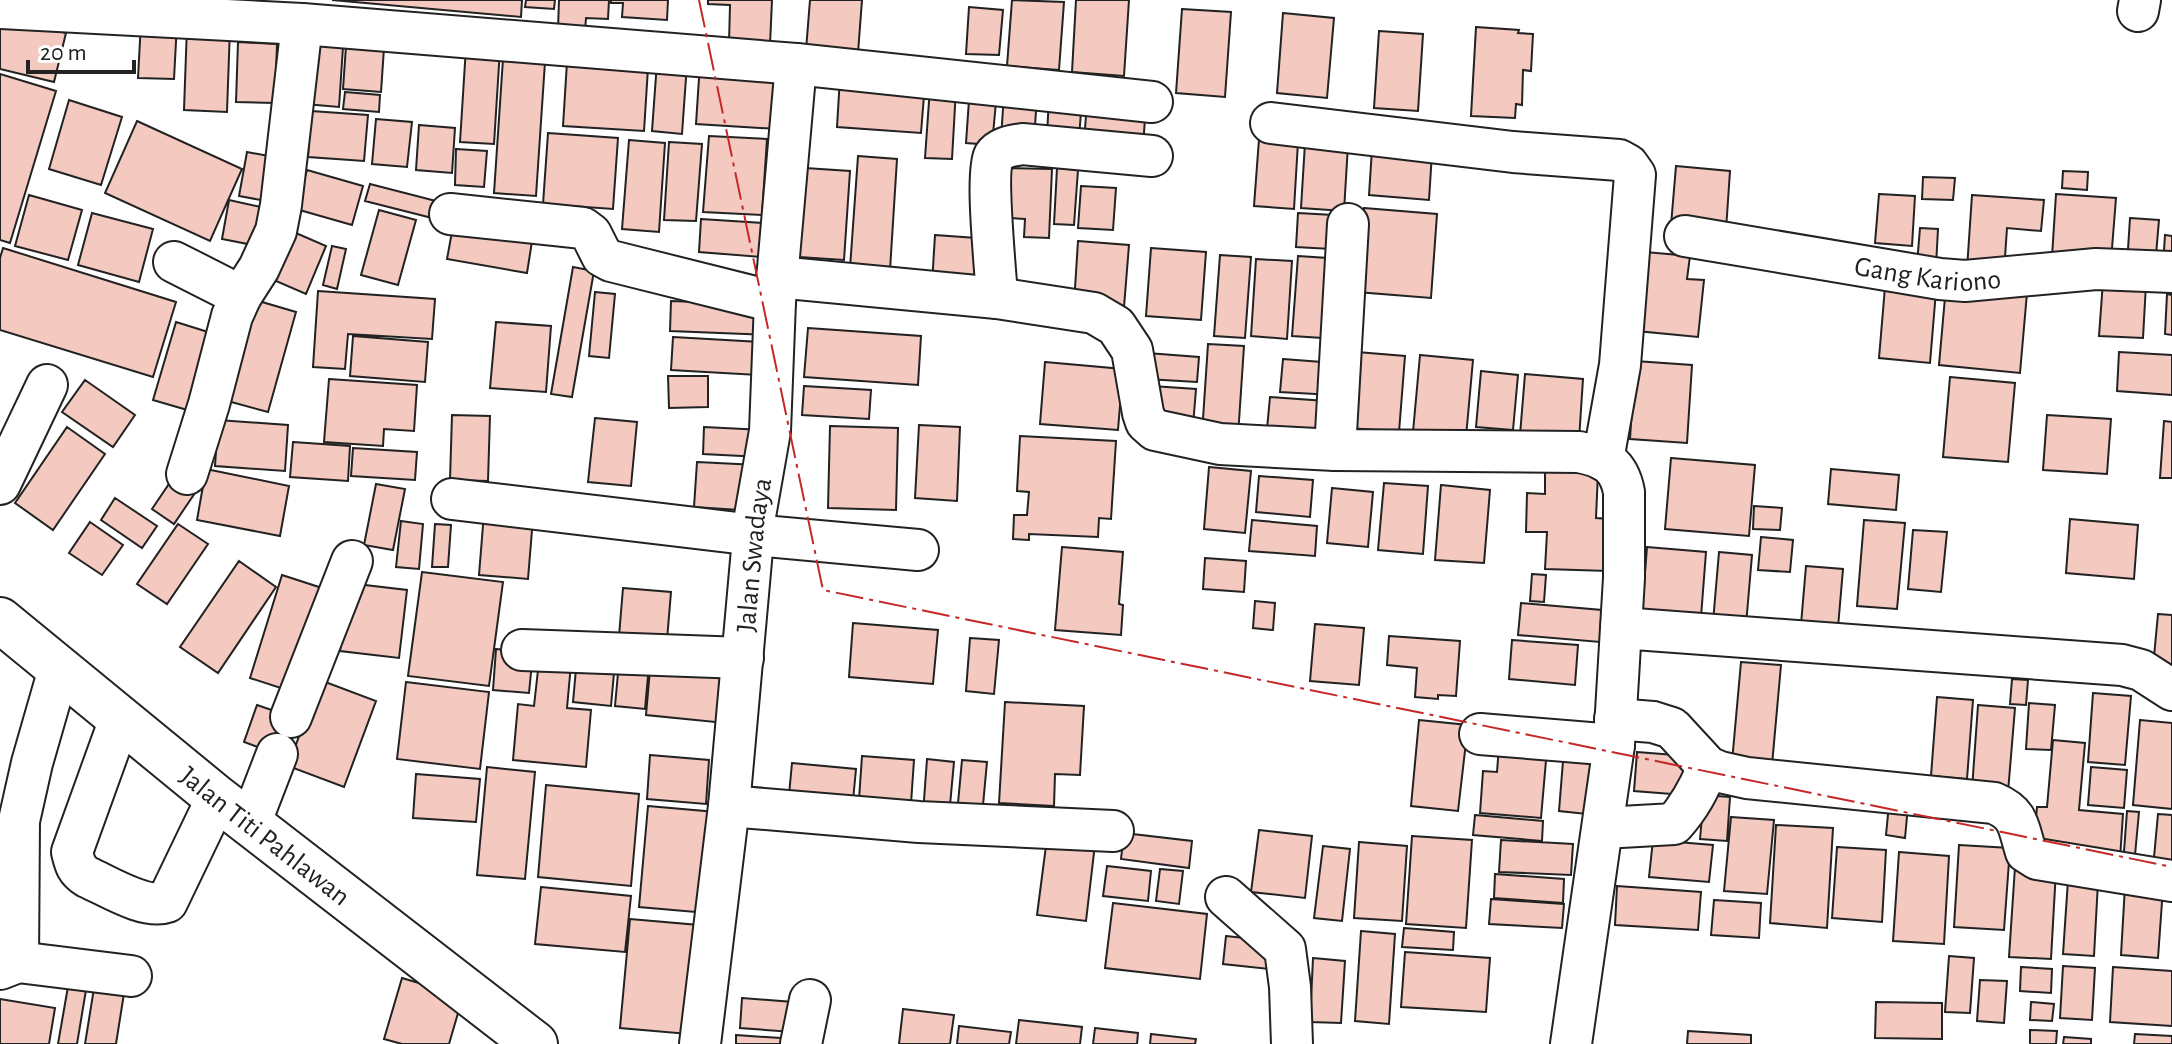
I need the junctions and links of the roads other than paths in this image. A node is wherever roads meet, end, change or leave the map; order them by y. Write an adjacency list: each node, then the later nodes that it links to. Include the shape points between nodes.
1 (0, 8): 2 (street)
2 (302, 24): 3 (street); 13 (street, via 276,231)
3 (796, 64): 4 (street); 12 (street, Jalan Swadaya)
4 (1152, 102)
5 (1271, 123): 17 (street, via 1628,165 1635,175 1620,365)
6 (1152, 156): 14 (street, via 1022,144 997,152 991,195)
7 (450, 214): 12 (street, via 583,228 611,261)
8 (1348, 224): 16 (street)
9 (1685, 236): 11 (street, Gang Kariono, via 1965,281 2096,269)
10 (174, 262): 13 (street)
11 (2172, 272)
12 (776, 289): 14 (street); 21 (street, Jalan Swadaya, via 770,431)
13 (241, 296): 18 (street)
14 (997, 298): 16 (street, via 1094,313 1116,326 1132,350 1150,428 1220,444)
15 (47, 385): 19 (street)
16 (1335, 450): 17 (street, via 1579,452)
17 (1603, 460): 25 (street, via 1616,469 1624,492)
18 (187, 474)
19 (0, 484)
20 (452, 499): 21 (street)
21 (754, 535): 22 (street); 27 (street, Jalan Swadaya)
22 (918, 550)
23 (352, 561): 30 (street)
24 (0, 620): 28 (main road, Jalan Titi Pahlawan)
25 (1621, 628): 29 (street, via 2122,665 2141,670); 32 (street)
26 (522, 650): 27 (street)
27 (743, 658): 36 (street, Jalan Swadaya)
28 (59, 669): 31 (main road, Jalan Titi Pahlawan); 42 (street, via 19,821)
29 (2172, 690)
30 (291, 717)
31 (120, 719): 37 (main road, Jalan Titi Pahlawan); 37 (street, via 72,852 79,871 142,902 167,902)
32 (1614, 732): 33 (street); 35 (street, via 1653,722 1672,728); 38 (street)
33 (1480, 734)
34 (277, 754): 37 (street)
35 (1708, 767): 38 (street, via 1694,799 1674,824); 40 (street, via 1747,778 1994,803 2015,817 2026,852 2037,859)
36 (729, 806): 39 (street); 46 (street, Jalan Swadaya)
37 (233, 811): 45 (main road, Jalan Titi Pahlawan)
38 (1603, 828): 49 (street)
39 (1113, 831)
40 (2172, 881)
41 (1226, 897): 48 (street, via 1285,949)
42 (9, 965): 43 (street)
43 (131, 976)
44 (810, 1000): 47 (street)
45 (535, 1044)
46 (700, 1044)
47 (801, 1044)
48 (1292, 1044)
49 (1571, 1044)

